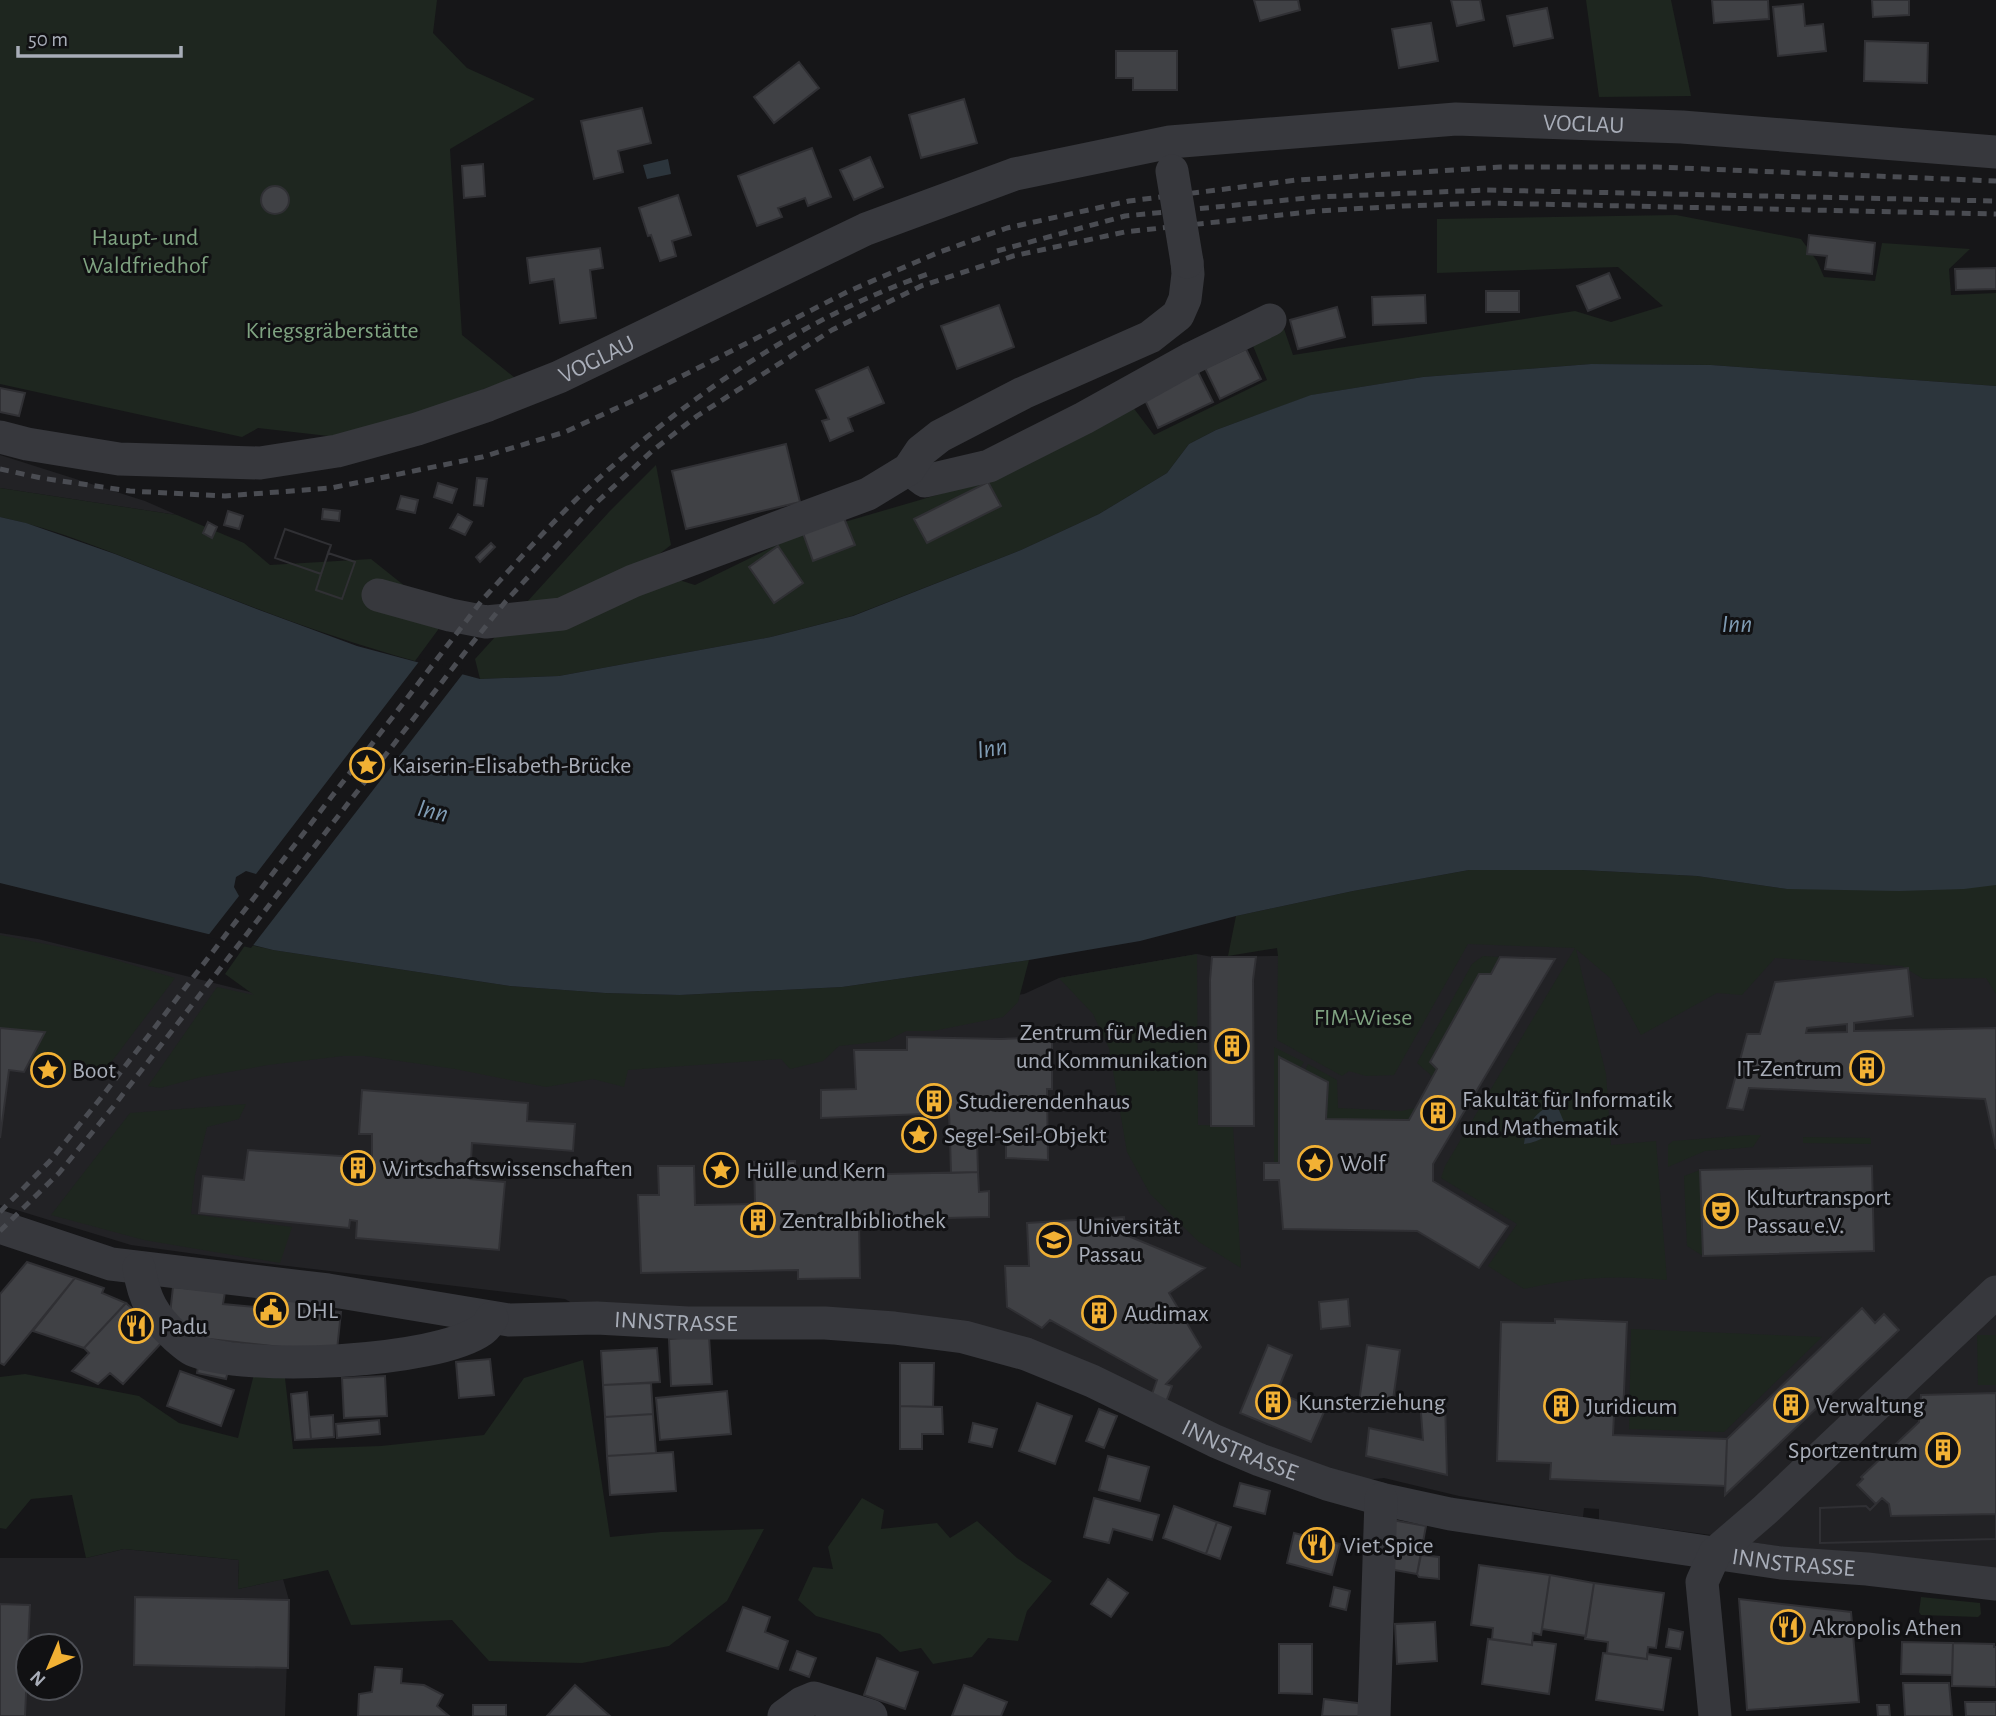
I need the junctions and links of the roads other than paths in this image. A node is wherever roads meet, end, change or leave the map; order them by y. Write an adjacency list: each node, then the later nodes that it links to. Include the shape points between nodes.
1 (1996, 152): 2 (street, VOGLAU, via 1682,127 1456,119)
2 (1171, 156): 4 (street, VOGLAU, via 1015,174 866,229 559,377 418,429 337,451 260,463 119,459); 5 (street, bridge, via 1188,274 1178,315 1150,337 1023,393 940,436 921,451)
3 (1270, 320): 5 (street, via 989,466 925,481)
4 (0, 438)
5 (909, 469): 6 (street, via 868,494 634,581 562,614 486,622)
6 (378, 595)
7 (0, 1227): 8 (street, INNSTRASSE, via 111,1264)
8 (139, 1268): 10 (street, INNSTRASSE, via 328,1290); 10 (street, via 143,1291 166,1327 192,1350 232,1359 324,1362 377,1358 446,1345 485,1329)
9 (1996, 1292): 12 (street)
10 (492, 1318): 11 (street, INNSTRASSE, via 825,1323 964,1337 1026,1354 1092,1381 1261,1460)
11 (1381, 1499): 12 (street, INNSTRASSE, via 1450,1514); 16 (street)
12 (1715, 1553): 13 (street, INNSTRASSE); 17 (street, via 1702,1582)
13 (1996, 1584)
14 (784, 1716): 15 (street, via 814,1698)
15 (871, 1716)
16 (1374, 1716)
17 (1716, 1716)

